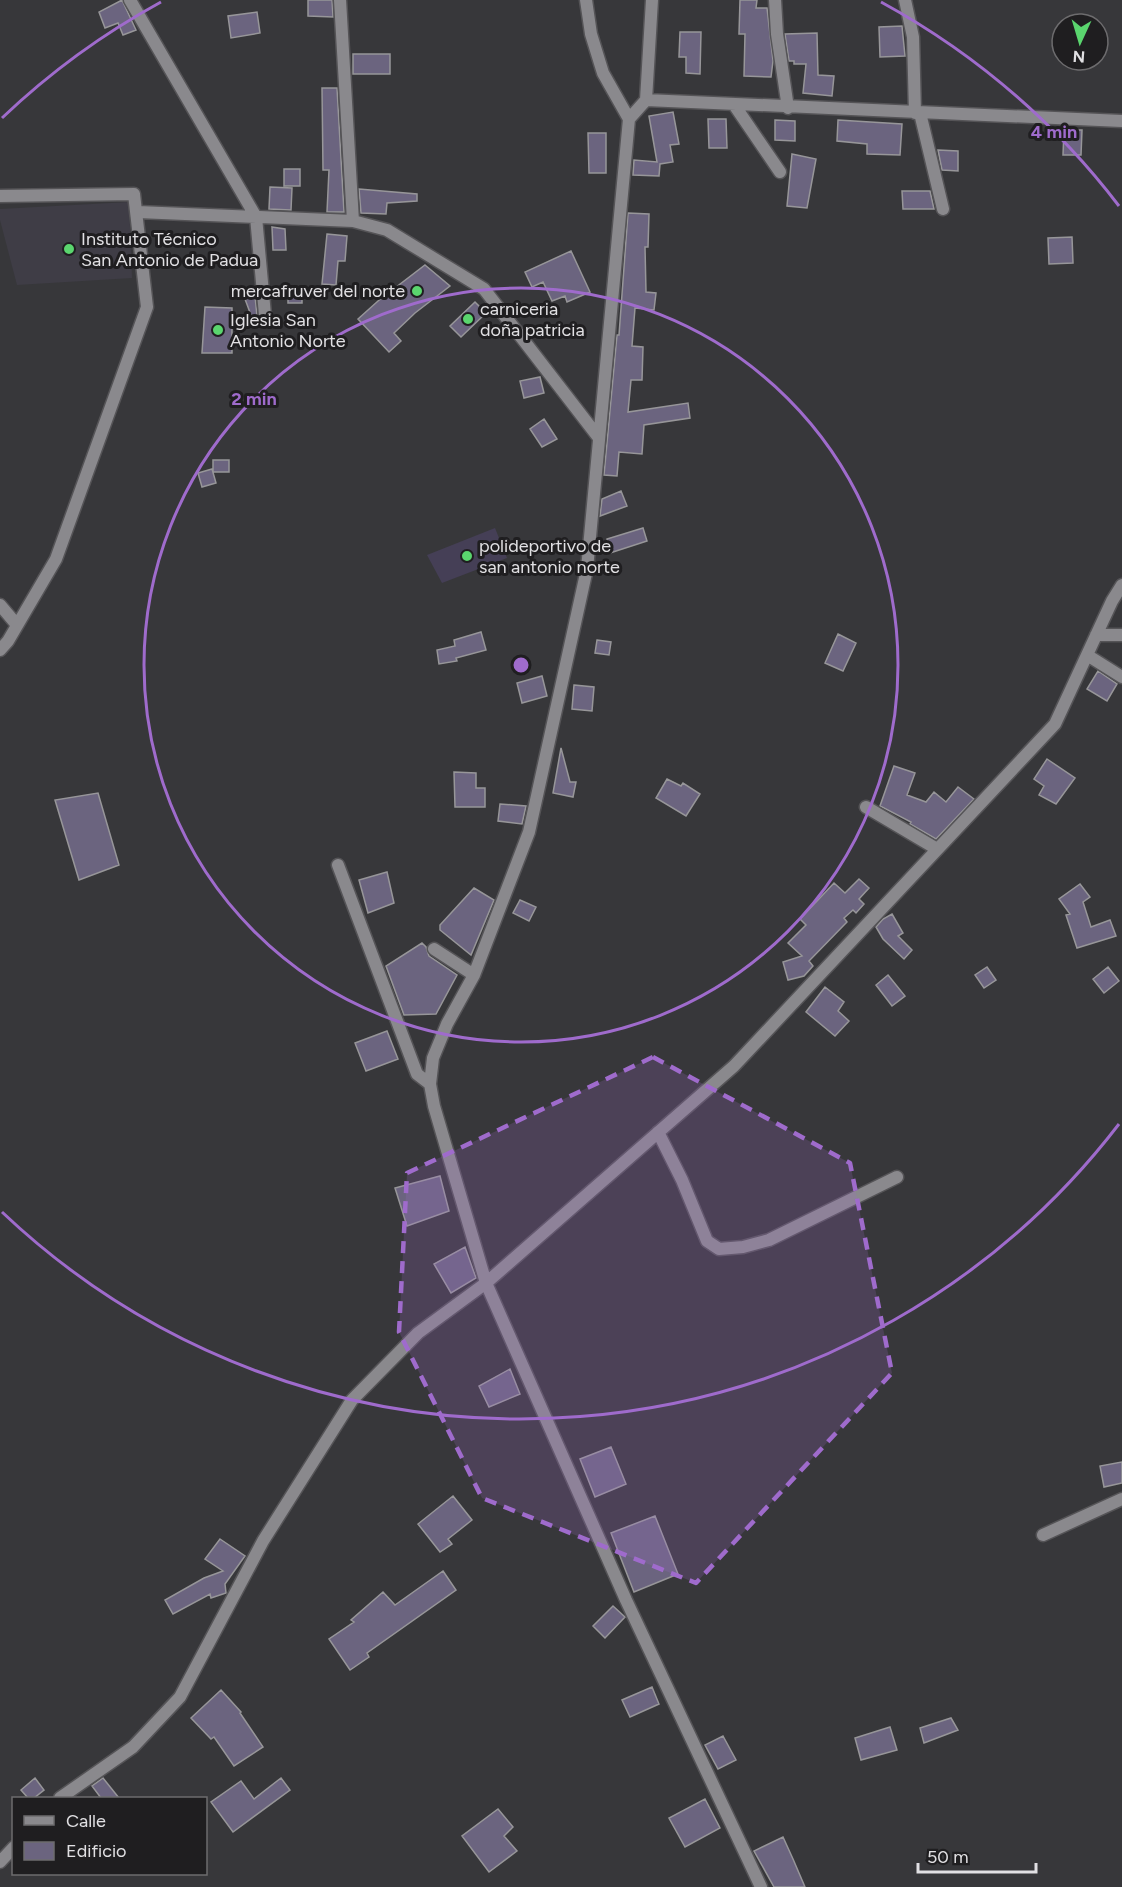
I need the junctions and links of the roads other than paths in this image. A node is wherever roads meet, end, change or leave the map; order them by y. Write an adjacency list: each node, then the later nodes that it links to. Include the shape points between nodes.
1 (129, 0): 17 (street)
2 (340, 0): 18 (street)
3 (586, 0): 11 (street, via 603,73)
4 (652, 0): 7 (street)
5 (776, 0): 9 (street)
6 (905, 0): 10 (street, via 913,37)
7 (646, 100): 8 (street); 11 (street)
8 (735, 106): 9 (street); 13 (street)
9 (788, 108): 10 (street)
10 (917, 113): 12 (street); 15 (street)
11 (629, 119): 20 (street)
12 (1122, 122)
13 (780, 172)
14 (0, 196): 16 (street, via 134,194)
15 (943, 209)
16 (138, 212): 17 (street); 23 (street, via 147,307 56,559)
17 (256, 217): 18 (street); 19 (street)
18 (353, 221): 20 (street, via 387,230 484,289)
19 (265, 315)
20 (599, 438): 33 (street, via 586,569 529,832)
21 (1122, 585): 24 (street)
22 (0, 605): 23 (street)
23 (17, 625): 26 (street)
24 (1096, 635): 25 (street); 27 (street)
25 (1122, 635)
26 (0, 651)
27 (1087, 655): 28 (street); 30 (street, via 1055,724)
28 (1122, 677)
29 (866, 807): 30 (street)
30 (937, 849): 35 (street, via 734,1066)
31 (338, 865): 34 (street, via 417,1074)
32 (434, 949): 33 (street)
33 (474, 975): 34 (street, via 433,1058)
34 (430, 1084): 37 (street)
35 (658, 1132): 36 (street, via 707,1241 719,1249 769,1240); 37 (street)
36 (897, 1177)
37 (486, 1283): 40 (street, via 418,1333 352,1400 263,1541 180,1697 133,1747); 43 (street, via 626,1600)
38 (1122, 1499): 39 (street)
39 (1042, 1535)
40 (61, 1797)
41 (12, 1849): 42 (street)
42 (0, 1862)
43 (761, 1887)

